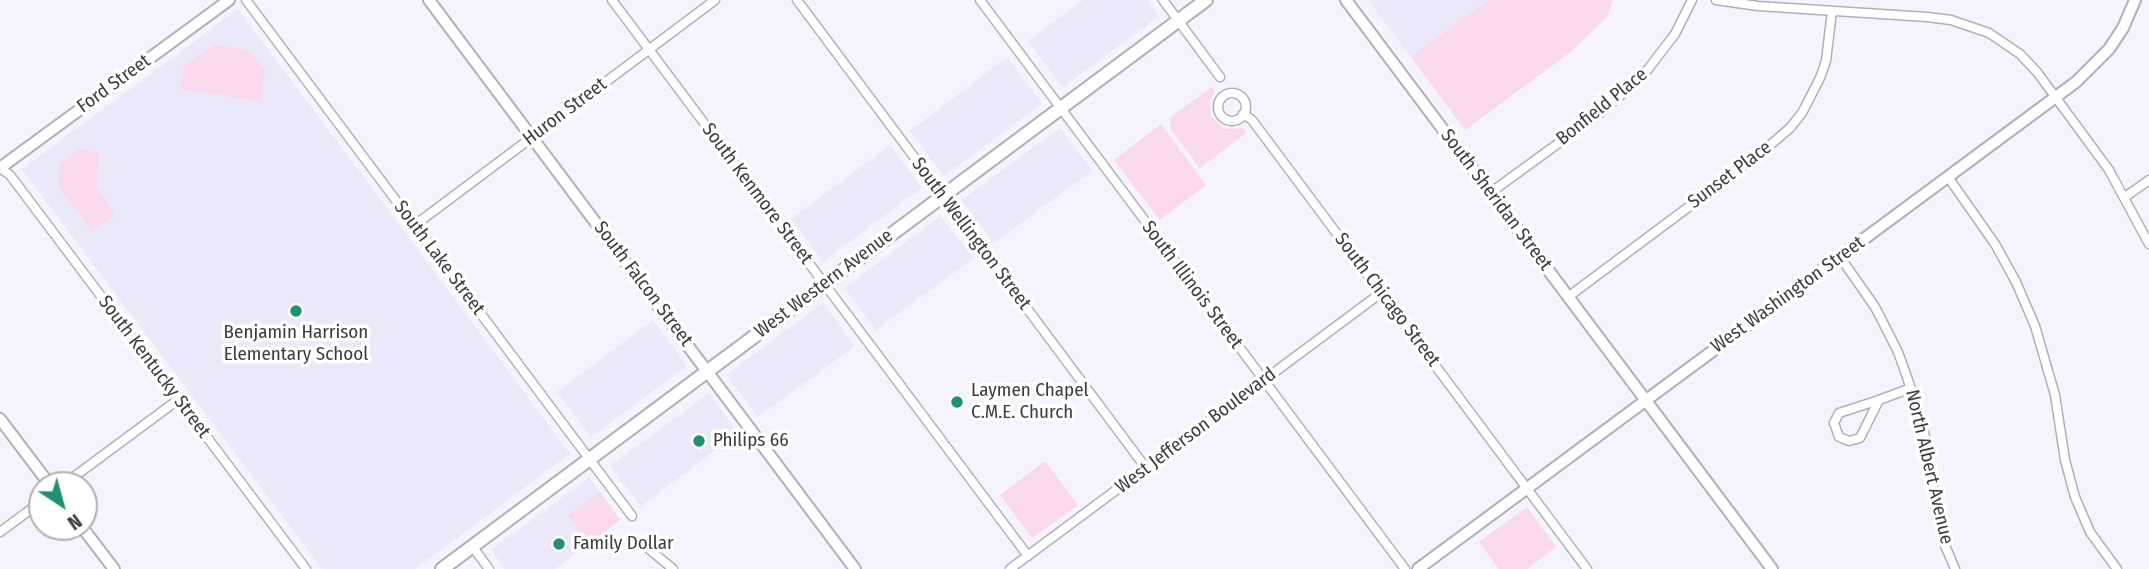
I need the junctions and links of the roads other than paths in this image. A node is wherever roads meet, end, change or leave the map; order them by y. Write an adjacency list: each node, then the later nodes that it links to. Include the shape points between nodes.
1 (229, 0): 22 (street, Ford Street)
2 (246, 0): 28 (street, South Lake Street)
3 (429, 0): 21 (street, South Falcon Street)
4 (612, 0): 16 (street, South Kenmore Street)
5 (715, 0): 16 (street, Huron Street)
6 (797, 0): 26 (street, South Wellington Street)
7 (980, 0): 19 (street, South Illinois Street)
8 (1163, 0): 15 (street)
9 (1206, 0): 15 (main road, West Western Avenue)
10 (1346, 0): 25 (street, South Sheridan Street)
11 (1692, 0): 25 (street, Bonfield Place, via 1675,34 1642,77)
12 (1716, 0): 14 (street)
13 (2135, 0): 18 (street, West Washington Street, via 2109,49)
14 (1832, 11): 18 (street, via 1927,17 1989,33 2020,54); 33 (street, Sunset Place, via 1820,78 1790,128)
15 (1178, 20): 17 (street); 19 (main road, West Western Avenue)
16 (650, 49): 21 (street, Huron Street); 31 (street, South Kenmore Street)
17 (1220, 76)
18 (2056, 97): 23 (street, West Washington Street); 27 (street)
19 (1061, 108): 26 (main road, West Western Avenue); 35 (street, South Illinois Street)
20 (1243, 114): 32 (street, South Chicago Street)
21 (532, 137): 28 (street, Huron Street); 34 (street, South Falcon Street)
22 (0, 168): 37 (street, South Kentucky Street, via 10,175)
23 (1948, 177): 30 (street, West Washington Street); 65 (street, via 1995,244 2035,326 2055,395 2075,497)
24 (2149, 180): 27 (street)
25 (1490, 193): 33 (street, South Sheridan Street)
26 (943, 196): 31 (main road, West Western Avenue); 42 (street, South Wellington Street)
27 (2125, 197): 29 (street)
28 (415, 225): 41 (street, South Lake Street)
29 (2149, 244)
30 (1840, 257): 36 (street, North Albert Avenue, via 1886,326); 38 (street, West Washington Street)
31 (825, 284): 34 (main road, West Western Avenue); 52 (street, South Kenmore Street)
32 (1381, 293): 35 (street, West Jefferson Boulevard); 45 (street, South Chicago Street)
33 (1568, 297): 38 (street, South Sheridan Street)
34 (707, 371): 41 (main road, West Western Avenue); 58 (street, South Falcon Street)
35 (1264, 381): 42 (street, West Jefferson Boulevard); 60 (street, South Illinois Street)
36 (1911, 388): 39 (street); 64 (street, North Albert Avenue, via 1926,440 1937,515)
37 (179, 399): 44 (street); 54 (street, South Kentucky Street)
38 (1646, 400): 45 (street, West Washington Street); 63 (street, South Sheridan Street)
39 (1879, 400): 39 (street, via 1860,438 1849,441 1837,435 1834,423 1839,413)
40 (0, 419): 43 (street)
41 (589, 459): 47 (street, South Lake Street); 51 (main road, West Western Avenue)
42 (1146, 468): 52 (street, West Jefferson Boulevard)
43 (39, 471)
44 (82, 471)
45 (1527, 489): 61 (street, West Washington Street); 62 (street, South Chicago Street)
46 (28, 511): 48 (street)
47 (632, 516)
48 (0, 532)
49 (93, 541): 53 (street)
50 (643, 544): 57 (street)
51 (472, 546): 55 (main road, West Western Avenue); 56 (street)
52 (1028, 556): 59 (street, West Jefferson Boulevard)
53 (114, 569)
54 (306, 569)
55 (442, 569)
56 (489, 569)
57 (673, 569)
58 (855, 569)
59 (1010, 569)
60 (1405, 569)
61 (1418, 569)
62 (1587, 569)
63 (1772, 569)
64 (1955, 569)
65 (2117, 569)

